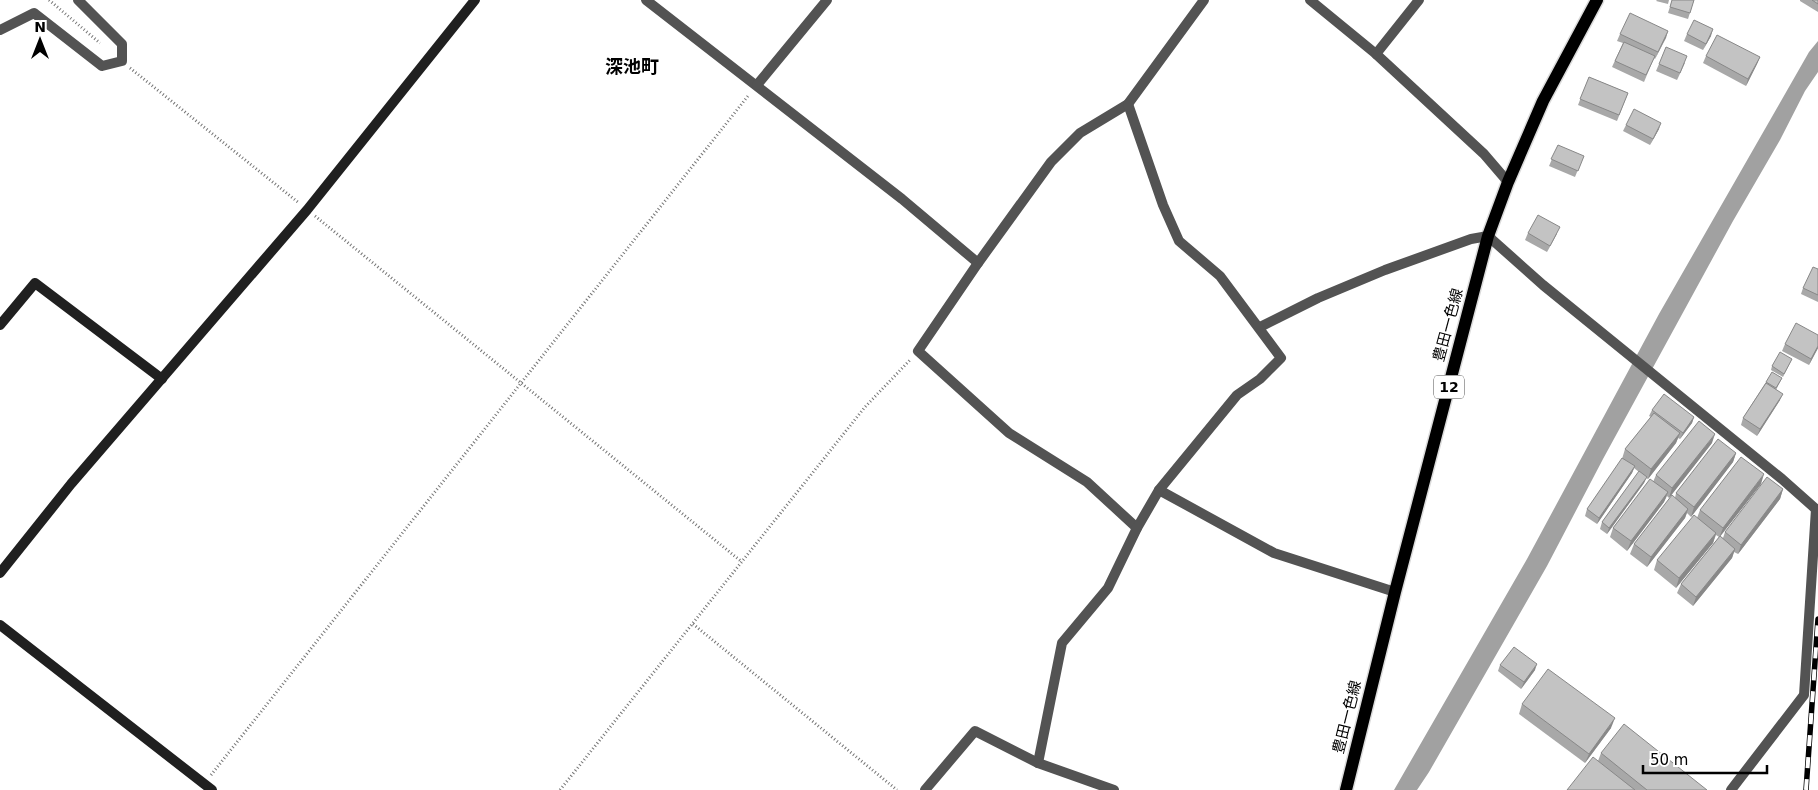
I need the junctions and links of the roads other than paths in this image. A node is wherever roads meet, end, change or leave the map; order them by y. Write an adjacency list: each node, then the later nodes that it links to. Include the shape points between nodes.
1 (78, 0): 9 (street, via 122,44 122,61 102,66 34,13)
2 (475, 0): 18 (street, via 307,210)
3 (646, 0): 11 (street)
4 (827, 0): 11 (street)
5 (1204, 0): 12 (street)
6 (1310, 0): 10 (street)
7 (1419, 0): 10 (street)
8 (1597, 0): 13 (main road, 豊田一色線 / 12, via 1543,101)
9 (0, 30)
10 (1376, 54): 13 (street, via 1484,154)
11 (756, 85): 15 (street)
12 (1128, 104): 15 (street, via 1080,133 1051,162); 17 (street, via 1179,241 1220,276)
13 (1508, 182): 14 (main road, 豊田一色線 / 12)
14 (1488, 236): 17 (street, via 1385,270); 20 (street); 23 (main road, 豊田一色線 / 12)
15 (978, 263): 21 (street, via 918,351 1009,433 1086,482)
16 (0, 326): 18 (street, via 34,283)
17 (1260, 327): 19 (street, via 1281,358 1237,395)
18 (162, 379): 22 (street, via 71,484)
19 (1159, 490): 21 (street); 23 (street, via 1274,553)
20 (1817, 510): 30 (street, via 1804,695)
21 (1137, 528): 25 (street, via 1108,588 1062,643)
22 (0, 573)
23 (1395, 592): 29 (main road, 豊田一色線 / 12)
24 (0, 625): 26 (street)
25 (1038, 763): 27 (street, via 975,731); 28 (street)
26 (208, 787)
27 (925, 790)
28 (1114, 790)
29 (1346, 790)
30 (1731, 790)

